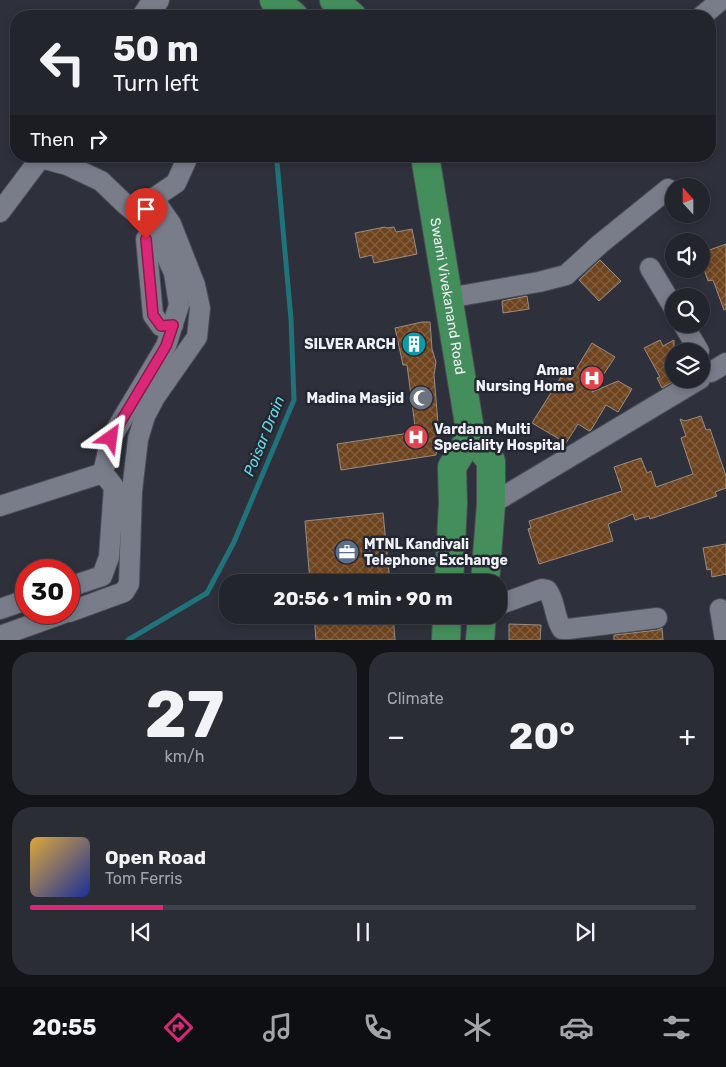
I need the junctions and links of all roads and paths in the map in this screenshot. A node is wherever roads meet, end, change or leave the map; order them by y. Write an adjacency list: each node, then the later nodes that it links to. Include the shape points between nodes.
1 (274, 0): 6 (main road)
2 (334, 0): 7 (main road)
3 (721, 0): 8 (street)
4 (157, 6): 5 (street)
5 (146, 10)
6 (286, 10)
7 (345, 10)
8 (709, 10)
9 (37, 162): 16 (street)
10 (57, 162): 15 (street, via 101,181)
11 (186, 162): 14 (street, via 176,183)
12 (427, 162): 20 (main road, Swami Vivekanand Road)
13 (665, 191): 20 (street, via 566,275)
14 (153, 198): 15 (street); 32 (street, via 171,224 195,285 200,308 197,337 155,397 138,440 132,491 129,584 124,592)
15 (134, 211): 21 (street, via 154,228 174,273 180,305)
16 (0, 212)
17 (146, 239): 21 (street, via 153,315 161,326)
18 (650, 268): 19 (street)
19 (665, 293)
20 (448, 298): 23 (main road, Swami Vivekanand Road)
21 (173, 325): 24 (street, via 166,346 111,438)
22 (679, 388): 25 (street)
23 (471, 436): 25 (main road, Swami Vivekanand Road, via 491,461); 27 (main road, via 452,467)
24 (102, 473): 26 (street); 29 (street, via 114,487 109,557 102,576)
25 (491, 504): 28 (main road, Swami Vivekanand Road)
26 (0, 506)
27 (449, 574)
28 (486, 574)
29 (80, 583)
30 (507, 602): 35 (street, via 547,590 562,629)
31 (15, 604): 33 (street)
32 (80, 608)
33 (0, 609)
34 (720, 609): 42 (street)
35 (657, 618)
36 (34, 624): 39 (street)
37 (447, 624): 40 (main road)
38 (481, 624): 41 (main road)
39 (0, 636)
40 (446, 640)
41 (480, 640)
42 (725, 640)

